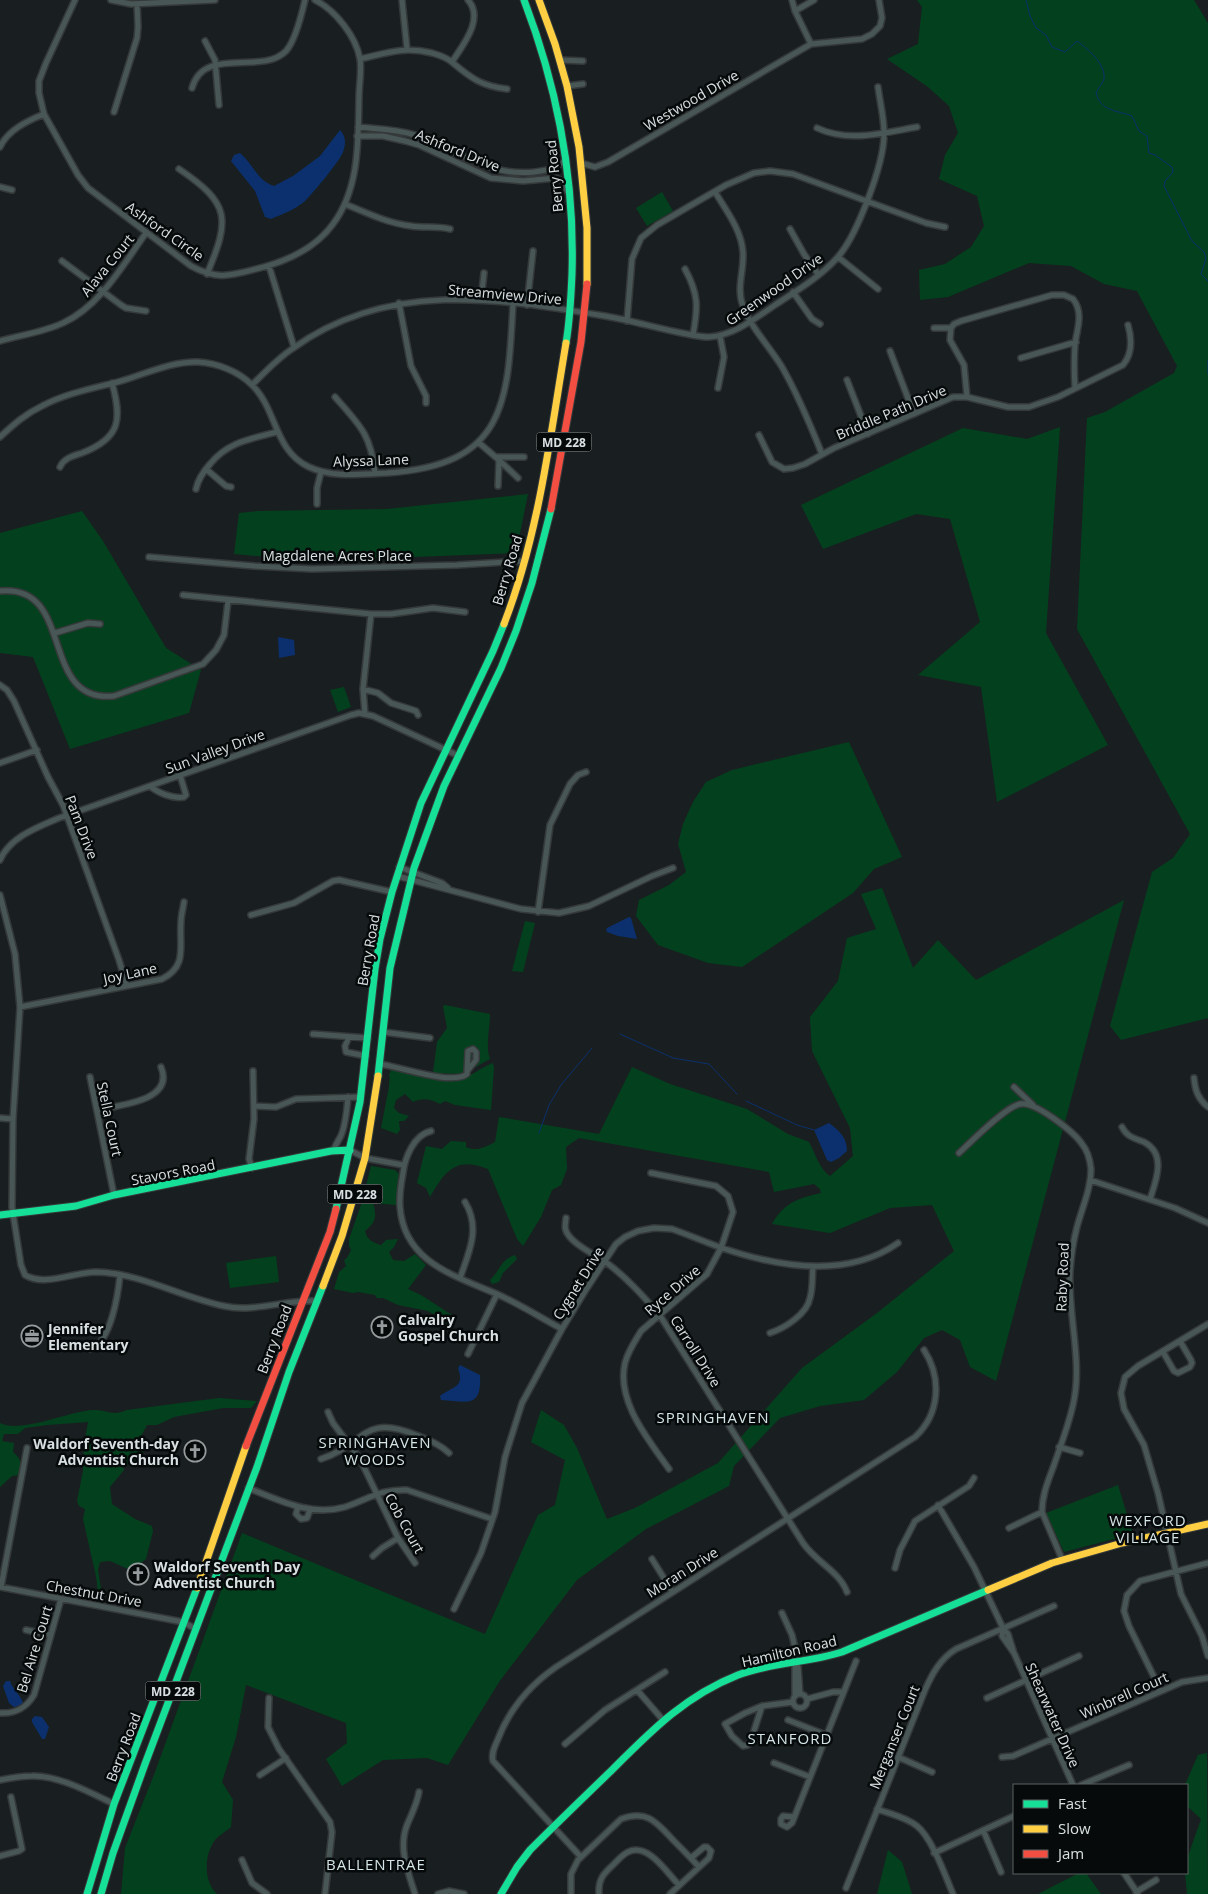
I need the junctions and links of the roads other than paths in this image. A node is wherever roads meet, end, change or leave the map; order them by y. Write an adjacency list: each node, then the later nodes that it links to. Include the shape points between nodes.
1 (75, 0): 30 (street, Ashford Circle, via 41,74 39,93)
2 (111, 0): 13 (street)
3 (214, 0): 13 (street)
4 (305, 0): 22 (street, via 291,44 283,54 268,61)
5 (315, 0): 18 (street, Ashford Circle, via 341,21)
6 (402, 0): 17 (street)
7 (468, 0): 21 (street, via 473,11 472,25 466,42)
8 (524, 0): 38 (main road, Berry Road / MD 228, via 550,78)
9 (539, 0): 19 (main road, Berry Road / MD 228)
10 (792, 0): 14 (street)
11 (814, 0): 14 (street)
12 (879, 0): 16 (street, Westwood Drive, via 882,18 880,26 872,34 862,39)
13 (137, 4): 29 (street, via 137,38)
14 (795, 11): 16 (street)
15 (205, 41): 22 (street)
16 (811, 44): 39 (street, Westwood Drive, via 608,162 595,167)
17 (407, 49): 18 (street); 21 (street, via 437,55)
18 (360, 59): 31 (street, Ashford Circle)
19 (560, 60): 20 (street); 24 (main road, Berry Road / MD 228)
20 (583, 61)
21 (452, 62): 27 (street, via 478,82)
22 (216, 64): 26 (street, via 200,74); 28 (street)
23 (583, 84): 24 (street)
24 (568, 86): 39 (main road, Berry Road / MD 228)
25 (878, 87): 34 (street, Greenwood Drive)
26 (192, 88)
27 (507, 89)
28 (219, 105)
29 (114, 112)
30 (44, 114): 36 (street); 50 (street, Ashford Circle, via 88,188)
31 (358, 127): 35 (street, Ashford Circle); 38 (street, Ashford Drive, via 416,135 471,162 503,172 550,170)
32 (916, 127): 34 (street)
33 (817, 128): 34 (street, via 847,136)
34 (884, 133): 45 (street, Greenwood Drive, via 879,170)
35 (357, 136): 44 (street, Ashford Drive, via 383,136 419,145 491,178 522,182 556,178 563,182); 46 (street, Ashford Circle, via 354,178)
36 (2, 137): 37 (street)
37 (0, 147)
38 (566, 159): 44 (main road, Berry Road / MD 228)
39 (581, 163): 68 (main road, Berry Road / MD 228, via 587,228)
40 (179, 169): 57 (street, via 209,190 220,208 221,237)
41 (0, 187): 42 (street)
42 (12, 190)
43 (715, 192): 45 (street, via 748,175 770,171 793,174); 69 (street, via 657,225 638,243 632,260); 70 (street, via 740,239 743,253 739,289)
44 (571, 197): 67 (main road, Berry Road / MD 228)
45 (866, 200): 47 (street); 52 (street, Greenwood Drive)
46 (345, 204): 48 (street, via 390,222); 54 (street, Ashford Circle, via 330,228 311,246)
47 (945, 228)
48 (450, 229)
49 (790, 229): 58 (street)
50 (146, 233): 57 (street, Ashford Circle); 60 (street, Alava Court)
51 (533, 251): 65 (street)
52 (838, 257): 58 (street, Greenwood Drive); 59 (street)
53 (62, 261): 60 (street)
54 (270, 266): 57 (street, Ashford Circle, via 231,275); 79 (street)
55 (685, 269): 75 (street, via 697,299)
56 (484, 273): 62 (street)
57 (207, 274)
58 (818, 274): 61 (street, Greenwood Drive)
59 (878, 289)
60 (102, 292): 66 (street, via 126,308); 77 (street, Alava Court, via 86,308 63,323)
61 (793, 292): 70 (street, Greenwood Drive); 71 (street, via 812,319)
62 (481, 300): 63 (street, Streamview Drive, via 429,299); 64 (street, Streamview Drive)
63 (400, 303): 79 (street, Streamview Drive, via 351,316); 89 (street, via 411,366 426,396)
64 (513, 304): 65 (street, Streamview Drive); 95 (street, Alyssa Lane, via 504,398 493,423)
65 (527, 305): 67 (street, Streamview Drive)
66 (146, 311)
67 (570, 311): 68 (street, Greenwood Drive); 109 (main road, Berry Road / MD 228, via 542,484)
68 (585, 313): 69 (street, Greenwood Drive); 123 (main road, Berry Road / MD 228, via 554,499 540,556 516,631)
69 (627, 320): 75 (street, Greenwood Drive)
70 (750, 322): 76 (street, Greenwood Drive); 96 (street, via 794,389)
71 (820, 324)
72 (1128, 325): 86 (street, Briddle Path Drive, via 1132,340 1127,360)
73 (934, 328): 74 (street)
74 (951, 328): 78 (street, via 961,321 1059,294 1071,298 1077,305); 88 (street, via 952,345 963,362 966,374)
75 (693, 335): 76 (street, Greenwood Drive)
76 (720, 336): 85 (street, via 724,357)
77 (0, 341)
78 (1076, 342): 81 (street); 86 (street)
79 (294, 347): 84 (street, Streamview Drive)
80 (890, 351): 90 (street)
81 (1021, 358)
82 (846, 380): 92 (street)
83 (112, 383): 84 (street, Alyssa Lane, via 172,365 196,362 221,366); 94 (street, Alyssa Lane, via 47,403 17,421); 99 (street, via 118,411 114,429 104,442 66,459)
84 (252, 385): 91 (street, Alyssa Lane, via 265,403)
85 (718, 388)
86 (1075, 388): 88 (street, Briddle Path Drive, via 1042,403 1019,408)
87 (335, 397): 102 (street, via 369,441)
88 (967, 397): 90 (street, Briddle Path Drive, via 953,397)
89 (426, 403)
90 (914, 414): 92 (street, Briddle Path Drive)
91 (277, 432): 100 (street, via 230,447 217,455); 101 (street, Alyssa Lane, via 292,455)
92 (868, 434): 96 (street, Briddle Path Drive)
93 (759, 435): 96 (street, Briddle Path Drive, via 772,462 784,469 799,467)
94 (0, 437)
95 (478, 442): 98 (street); 102 (street, Alyssa Lane, via 438,466)
96 (822, 454)
97 (524, 457): 98 (street)
98 (498, 459): 103 (street); 104 (street)
99 (60, 467)
100 (206, 469): 105 (street); 106 (street)
101 (320, 472): 102 (street, Alyssa Lane, via 347,475); 107 (street)
102 (375, 473)
103 (518, 478)
104 (498, 486)
105 (231, 487)
106 (196, 489)
107 (317, 504)
108 (149, 557): 109 (street, Magdalene Acres Place, via 312,568)
109 (524, 560): 122 (main road, Berry Road / MD 228, via 493,650)
110 (0, 591): 116 (street, via 20,593 35,602 47,616)
111 (183, 595): 112 (street)
112 (228, 601): 114 (street); 116 (street, via 224,635 203,664 114,696 102,697 85,692 74,682)
113 (465, 612): 114 (street, via 433,608)
114 (371, 614): 118 (street)
115 (100, 624): 116 (street, via 88,623)
116 (55, 634)
117 (0, 685): 121 (street, Pam Drive, via 14,701)
118 (363, 689): 119 (street); 120 (street, via 378,693)
119 (365, 714): 122 (street); 126 (street, Sun Valley Drive, via 332,720)
120 (418, 715)
121 (37, 750): 124 (street); 128 (street, Pam Drive)
122 (446, 750): 123 (street); 130 (main road, Berry Road / MD 228, via 421,803)
123 (459, 756): 133 (main road, Berry Road / MD 228, via 444,786)
124 (0, 763)
125 (586, 772): 137 (street, via 570,784 550,826)
126 (180, 775): 127 (street, Sun Valley Drive); 127 (street, via 184,797 167,795)
127 (150, 786): 128 (street, Sun Valley Drive)
128 (66, 816): 129 (street, Sun Valley Drive, via 21,837 7,848); 139 (street, Pam Drive)
129 (0, 860)
130 (399, 868): 132 (main road, Berry Road / MD 228); 133 (street)
131 (673, 868): 137 (street, via 589,906 559,913)
132 (397, 876): 133 (street); 134 (main road, Berry Road / MD 228)
133 (412, 876): 137 (street, via 451,890); 141 (main road, Berry Road / MD 228, via 390,968)
134 (392, 892): 138 (street, via 339,880 294,903); 144 (main road, Berry Road / MD 228, via 375,969)
135 (0, 896): 140 (street, via 15,954)
136 (184, 902): 139 (street, Joy Lane, via 177,968 162,979)
137 (538, 912)
138 (251, 915)
139 (127, 986): 140 (street, Joy Lane)
140 (20, 1007): 161 (street)
141 (383, 1032): 145 (street); 147 (main road, Berry Road / MD 228)
142 (313, 1034): 143 (street)
143 (349, 1037): 144 (street); 146 (street, via 346,1052)
144 (368, 1038): 146 (main road, Berry Road / MD 228)
145 (430, 1038)
146 (366, 1056): 155 (main road, Berry Road / MD 228)
147 (379, 1064): 149 (street, via 448,1078 463,1077); 167 (main road, Berry Road / MD 228)
148 (161, 1067): 159 (street, via 164,1080 155,1094)
149 (467, 1070)
150 (254, 1071): 156 (street)
151 (90, 1077): 159 (street, Stella Court)
152 (1194, 1078): 158 (street, via 1195,1090)
153 (1014, 1087): 157 (street, Raby Road)
154 (348, 1097): 155 (street); 156 (street, via 296,1099 276,1107); 165 (street, via 344,1127)
155 (361, 1097): 164 (main road, Berry Road / MD 228)
156 (254, 1106): 169 (street, via 249,1159)
157 (1035, 1107): 166 (street, via 1022,1104 1007,1111); 171 (street, Raby Road, via 1083,1145 1090,1160)
158 (1208, 1107)
159 (98, 1110): 172 (street, Stella Court)
160 (0, 1118): 161 (street)
161 (12, 1119): 175 (street)
162 (1122, 1127): 173 (street, via 1126,1134 1147,1144 1156,1156 1158,1175)
163 (431, 1131): 168 (street, via 419,1137)
164 (350, 1150): 165 (main road, Stavors Road); 167 (street); 186 (main road, Berry Road / MD 228, via 330,1232)
165 (334, 1151): 169 (main road, Stavors Road)
166 (959, 1154)
167 (365, 1158): 168 (street); 187 (main road, Berry Road / MD 228)
168 (404, 1165): 184 (street, via 400,1208 408,1238 431,1263)
169 (252, 1168): 172 (main road, Stavors Road)
170 (651, 1173): 180 (street, Ryce Drive, via 722,1190 732,1203 733,1212)
171 (1090, 1180): 173 (street); 199 (street, Raby Road, via 1073,1242 1070,1302 1076,1386)
172 (114, 1196): 175 (main road, Stavors Road, via 76,1206)
173 (1150, 1199): 178 (street)
174 (465, 1202): 184 (street, via 473,1223 473,1240)
175 (14, 1214): 176 (main road, Stavors Road); 183 (street, via 21,1265 31,1278 49,1279 96,1272)
176 (0, 1216)
177 (566, 1218): 181 (street, Carroll Drive, via 564,1227 569,1237)
178 (1208, 1223)
179 (898, 1243): 182 (street, Cygnet Drive, via 884,1252 847,1264)
180 (721, 1248): 181 (street, Cygnet Drive, via 672,1229 654,1228 625,1237); 182 (street, Cygnet Drive, via 765,1260); 188 (street, Ryce Drive, via 707,1274)
181 (604, 1261): 188 (street, Carroll Drive, via 629,1281); 190 (street, Cygnet Drive)
182 (813, 1267): 191 (street, via 810,1298 805,1308 784,1327)
183 (120, 1275): 186 (street, via 235,1308); 193 (street, via 111,1320 101,1342)
184 (460, 1278): 185 (street)
185 (497, 1294): 190 (street); 196 (street)
186 (303, 1300): 187 (street); 233 (main road, Berry Road / MD 228)
187 (318, 1301): 206 (main road, Berry Road / MD 228)
188 (659, 1314): 204 (street, Ryce Drive, via 642,1331 628,1353 624,1370 625,1388 629,1404); 212 (street, Carroll Drive)
189 (1208, 1324): 192 (street)
190 (562, 1329): 213 (street, Cygnet Drive, via 522,1403 505,1456 498,1504)
191 (770, 1333)
192 (1180, 1341): 195 (street); 195 (street, via 1191,1360 1190,1367 1178,1373 1174,1371)
193 (91, 1349)
194 (924, 1350): 212 (street, Moran Drive, via 933,1370 936,1388 931,1415 922,1430)
195 (1163, 1352): 216 (street, via 1125,1377 1120,1393 1124,1409 1144,1445)
196 (468, 1354)
197 (328, 1412): 198 (street, Cob Court)
198 (350, 1443): 201 (street, via 379,1426 393,1427 442,1446); 203 (street); 207 (street, Cob Court)
199 (1060, 1447): 202 (street); 211 (street, Raby Road, via 1046,1485)
200 (27, 1448): 225 (street)
201 (449, 1453)
202 (1080, 1453)
203 (321, 1459)
204 (669, 1469)
205 (974, 1478): 208 (street, via 969,1486)
206 (248, 1488): 209 (street); 235 (main road, Berry Road / MD 228)
207 (376, 1494): 210 (street, via 343,1508); 213 (street, via 407,1490); 217 (street, Cob Court)
208 (938, 1506): 223 (street, via 920,1516 910,1527); 227 (street, Shearwater Drive)
209 (298, 1507): 210 (street); 210 (street, via 296,1514 301,1519 306,1518)
210 (310, 1510)
211 (1042, 1512): 215 (street); 219 (street)
212 (787, 1518): 226 (street, Moran Drive); 228 (street, Carroll Drive, via 811,1555 837,1576)
213 (492, 1519): 231 (street, Cygnet Drive, via 478,1560)
214 (1208, 1524): 216 (main road, Hamilton Road)
215 (1009, 1528)
216 (1166, 1534): 219 (main road, Hamilton Road); 224 (street)
217 (398, 1538): 218 (street); 221 (street, Cob Court)
218 (373, 1556)
219 (1062, 1559): 227 (main road, Hamilton Road)
220 (652, 1560): 226 (street)
221 (415, 1563)
222 (1208, 1564): 224 (street)
223 (895, 1568)
224 (1175, 1571): 239 (street, via 1181,1594); 247 (street, via 1140,1581 1130,1590 1124,1605 1129,1626)
225 (1, 1587): 229 (street, Chestnut Drive)
226 (672, 1591): 276 (street, Moran Drive, via 541,1678 514,1707 502,1729 493,1750 493,1761)
227 (986, 1591): 234 (street, Shearwater Drive); 241 (main road, Hamilton Road, via 842,1652)
228 (846, 1592)
229 (61, 1599): 233 (street, Chestnut Drive); 237 (street, Bel Aire Court)
230 (1054, 1606): 234 (street, Merganser Court)
231 (454, 1609)
232 (782, 1613): 241 (street, via 794,1641)
233 (183, 1622): 235 (street, Chestnut Drive); 272 (main road, Berry Road / MD 228)
234 (1003, 1628): 244 (street, Shearwater Drive); 259 (street, Merganser Court, via 956,1649 939,1664)
235 (196, 1629): 291 (main road, Berry Road / MD 228, via 113,1853)
236 (26, 1630): 237 (street)
237 (51, 1635): 253 (street, Bel Aire Court, via 30,1702 18,1710)
238 (1079, 1656): 244 (street)
239 (1208, 1656)
240 (856, 1661): 246 (street)
241 (795, 1662): 248 (street); 254 (main road, Hamilton Road, via 765,1666 739,1675 683,1704)
242 (665, 1672): 245 (street)
243 (1208, 1678): 247 (street, Winbrell Court, via 1182,1682)
244 (1026, 1681): 250 (street); 257 (street, Shearwater Drive)
245 (637, 1690): 254 (street); 258 (street, via 604,1711)
246 (843, 1692): 251 (street); 256 (street)
247 (1159, 1692): 257 (street, Winbrell Court)
248 (796, 1697): 251 (street, via 804,1695); 251 (street, via 796,1706 801,1708); 252 (street)
249 (269, 1698): 261 (street, via 268,1727)
250 (987, 1698)
251 (807, 1699)
252 (762, 1706): 252 (street, via 725,1724 743,1746 751,1740)
253 (0, 1713)
254 (663, 1720): 276 (main road, Hamilton Road)
255 (788, 1720): 256 (street)
256 (826, 1734): 266 (street)
257 (1052, 1739): 260 (street, Winbrell Court, via 1014,1756); 268 (street, Shearwater Drive)
258 (565, 1744)
259 (898, 1756): 264 (street); 273 (street, Merganser Court)
260 (1002, 1757)
261 (286, 1758): 265 (street); 293 (street, via 330,1822 332,1832)
262 (774, 1763): 266 (street)
263 (1128, 1765): 269 (street)
264 (932, 1772)
265 (260, 1775)
266 (810, 1777): 275 (street)
267 (0, 1780): 272 (street, via 41,1776)
268 (1073, 1784)
269 (1083, 1784)
270 (419, 1792): 294 (street, via 404,1842 404,1857)
271 (11, 1797): 279 (street, via 22,1849)
272 (114, 1804): 290 (main road, Berry Road / MD 228)
273 (877, 1809): 278 (street, via 917,1826 925,1834); 288 (street, Merganser Court)
274 (1013, 1816): 277 (street)
275 (794, 1817)
276 (553, 1828): 280 (street); 297 (main road, Hamilton Road, via 530,1850)
277 (983, 1830): 278 (street); 284 (street)
278 (934, 1853): 301 (street)
279 (0, 1856)
280 (581, 1857): 281 (street, via 621,1820 638,1816 658,1824); 298 (street, via 571,1874)
281 (691, 1858): 283 (street); 283 (street, via 704,1847 709,1849 711,1856)
282 (242, 1860): 292 (street, via 252,1883)
283 (700, 1867): 287 (street)
284 (1001, 1872)
285 (1125, 1874): 289 (street)
286 (1156, 1880): 289 (street)
287 (679, 1885): 299 (street, via 651,1855 634,1850 624,1854 603,1874); 300 (street)
288 (846, 1888)
289 (1137, 1893)
290 (87, 1894)
291 (101, 1894)
292 (267, 1894)
293 (325, 1894)
294 (415, 1894)
295 (438, 1894): 296 (street, via 449,1891)
296 (464, 1894)
297 (502, 1894)
298 (571, 1894)
299 (599, 1894)
300 (670, 1894)
301 (953, 1894)

